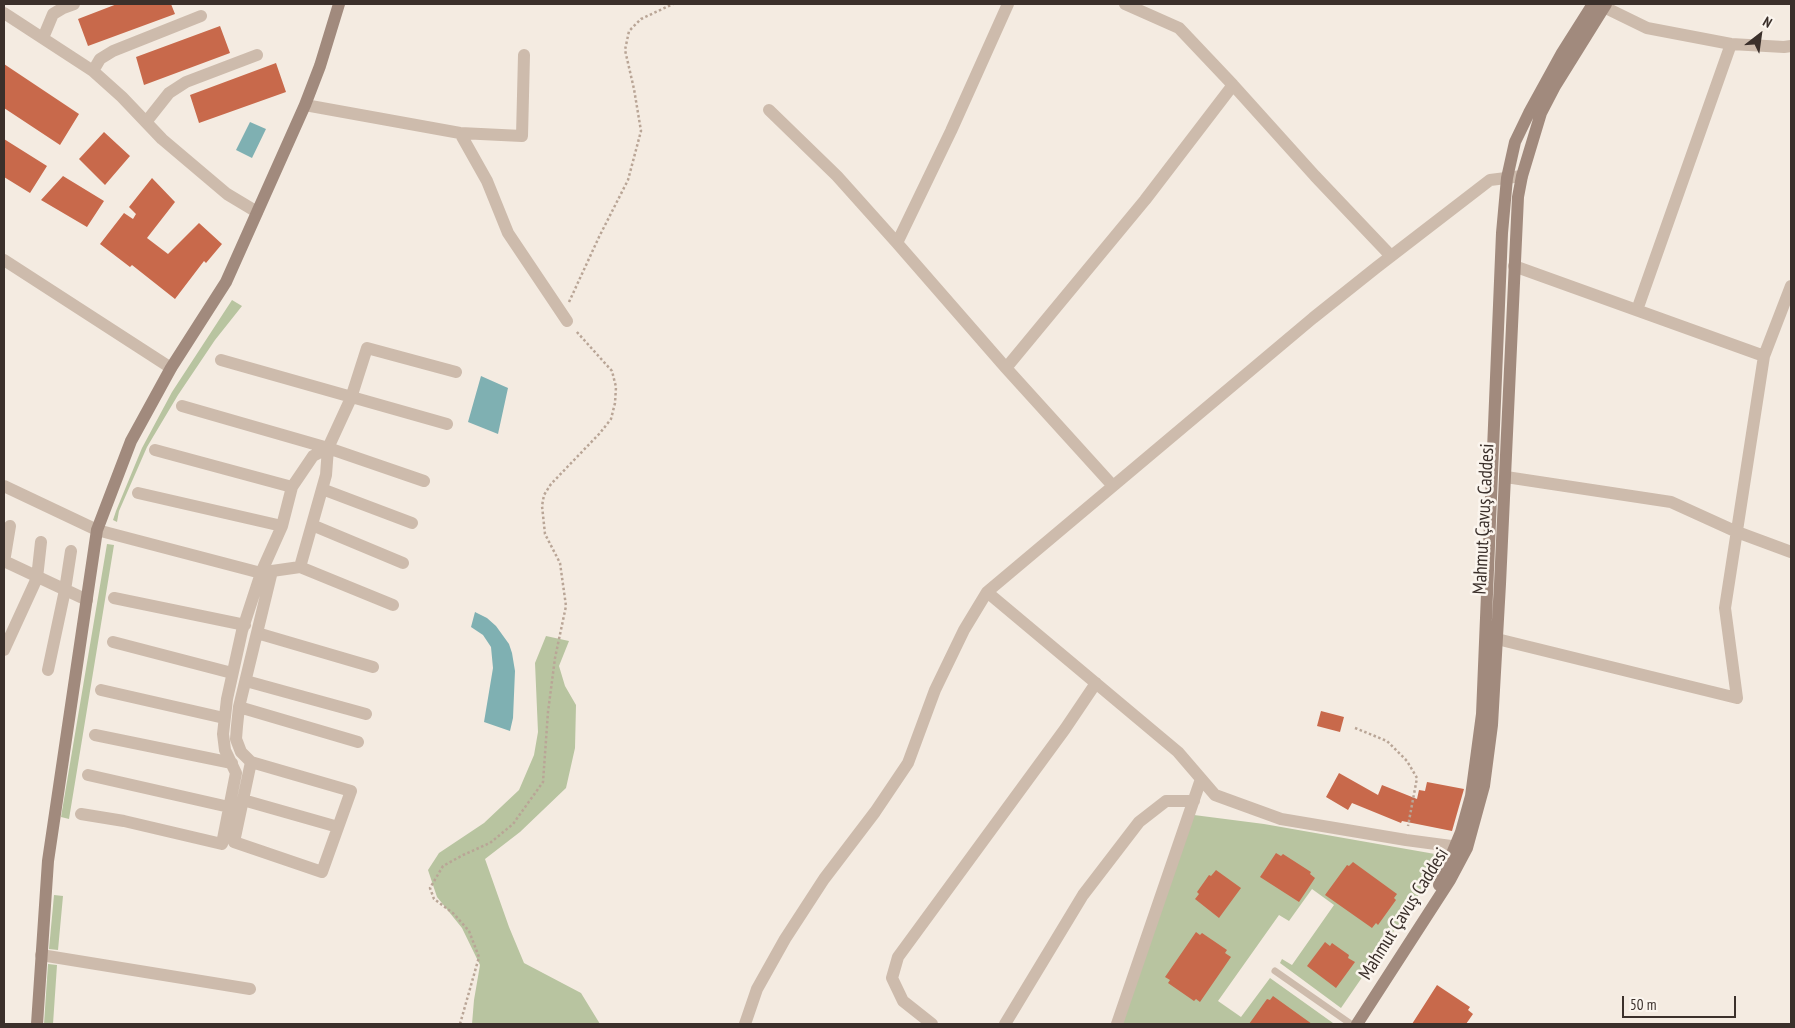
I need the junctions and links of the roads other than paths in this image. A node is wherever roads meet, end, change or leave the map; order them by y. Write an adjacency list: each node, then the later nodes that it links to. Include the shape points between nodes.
1 (74, 4): 8 (street, via 53,14)
2 (339, 4): 15 (main road)
3 (1008, 4): 22 (street)
4 (1125, 4): 14 (street, via 1179,28)
5 (1601, 5): 9 (street, via 1646,28); 19 (main road, Mahmut Çavuş Caddesi, via 1541,112); 20 (main road, via 1562,54 1514,142)
6 (4, 13): 8 (street)
7 (201, 16): 13 (street, via 113,51 100,59)
8 (43, 38): 13 (street)
9 (1731, 44): 10 (street); 27 (street)
10 (1789, 48)
11 (257, 55): 17 (street, via 186,82 169,93)
12 (524, 56): 18 (street, via 522,136)
13 (93, 71): 17 (street)
14 (1233, 85): 23 (street); 32 (street, via 1145,200)
15 (305, 105): 18 (street); 21 (main road)
16 (769, 110): 22 (street, via 837,176)
17 (146, 122): 21 (street, via 227,194)
18 (460, 133): 28 (street, via 487,181 508,233)
19 (1522, 176): 20 (street); 25 (main road, Mahmut Çavuş Caddesi)
20 (1507, 178): 23 (street, via 1490,180); 91 (main road, via 1482,714)
21 (257, 212): 31 (main road, via 226,282)
22 (897, 243): 32 (street)
23 (1391, 256): 42 (street)
24 (4, 260): 31 (street)
25 (1514, 266): 27 (street); 39 (main road, Mahmut Çavuş Caddesi)
26 (1791, 286): 29 (street)
27 (1638, 310): 29 (street)
28 (567, 322)
29 (1764, 356): 51 (street)
30 (221, 360): 34 (street)
31 (171, 368): 50 (main road, via 131,440)
32 (1006, 368): 42 (street)
33 (456, 372): 34 (street, via 367,348)
34 (351, 398): 36 (street); 37 (street)
35 (182, 406): 37 (street)
36 (447, 424)
37 (328, 448): 40 (street); 43 (street, via 313,456); 44 (street)
38 (156, 450): 43 (street)
39 (1506, 477): 51 (street, via 1672,502); 67 (main road, Mahmut Çavuş Caddesi)
40 (424, 481)
41 (4, 486): 50 (street)
42 (1113, 486): 61 (street)
43 (292, 487): 49 (street)
44 (322, 489): 46 (street); 47 (street)
45 (138, 492): 49 (street)
46 (412, 523)
47 (312, 525): 56 (street); 57 (street)
48 (10, 526): 55 (street)
49 (282, 526): 58 (street)
50 (97, 530): 58 (street); 63 (main road)
51 (1737, 532): 54 (street); 67 (street, via 1725,608 1737,698)
52 (41, 542): 59 (street)
53 (71, 551): 60 (street)
54 (1791, 552)
55 (4, 561): 59 (street)
56 (403, 563)
57 (300, 567): 64 (street); 66 (street, via 272,571)
58 (260, 573): 65 (street)
59 (37, 578): 60 (street); 69 (street)
60 (65, 590): 63 (street); 71 (street)
61 (987, 592): 74 (street); 97 (street, via 964,630 935,690 908,763 785,938 756,989)
62 (114, 598): 65 (street)
63 (87, 600): 93 (main road, via 48,861)
64 (393, 605)
65 (245, 625): 72 (street)
66 (257, 633): 70 (street); 73 (street)
67 (1497, 639): 91 (main road, Mahmut Çavuş Caddesi, via 1492,725 1484,786)
68 (113, 642): 72 (street)
69 (4, 650)
70 (373, 667)
71 (48, 670)
72 (232, 673): 78 (street)
73 (246, 681): 76 (street); 77 (street)
74 (1096, 683): 84 (street, via 1178,752); 98 (street, via 898,956 892,978 902,1001)
75 (101, 690): 78 (street)
76 (239, 708): 80 (street); 81 (street, via 236,739 241,752)
77 (366, 714)
78 (224, 718): 82 (street, via 222,734)
79 (95, 735): 82 (street)
80 (358, 742)
81 (251, 762): 85 (street); 89 (street, via 351,791)
82 (232, 763): 87 (street, via 236,773)
83 (88, 776): 87 (street)
84 (1201, 779): 86 (street); 90 (street, via 1215,795 1281,819)
85 (243, 800): 89 (street); 89 (street, via 234,842 322,872)
86 (1194, 801): 99 (street, via 1166,801 1139,822 1082,894); 100 (street)
87 (230, 807): 88 (street, via 222,844)
88 (81, 814)
89 (338, 827)
90 (1435, 844): 91 (street); 92 (street, via 1446,851)
91 (1461, 847): 92 (main road); 101 (main road, Mahmut Çavuş Caddesi, via 1440,898)
92 (1440, 883): 101 (main road)
93 (41, 955): 95 (street); 96 (main road)
94 (1275, 971): 101 (lane)
95 (250, 989)
96 (37, 1024)
97 (745, 1024)
98 (932, 1024)
99 (1005, 1024)
100 (1118, 1024)
101 (1352, 1024)

